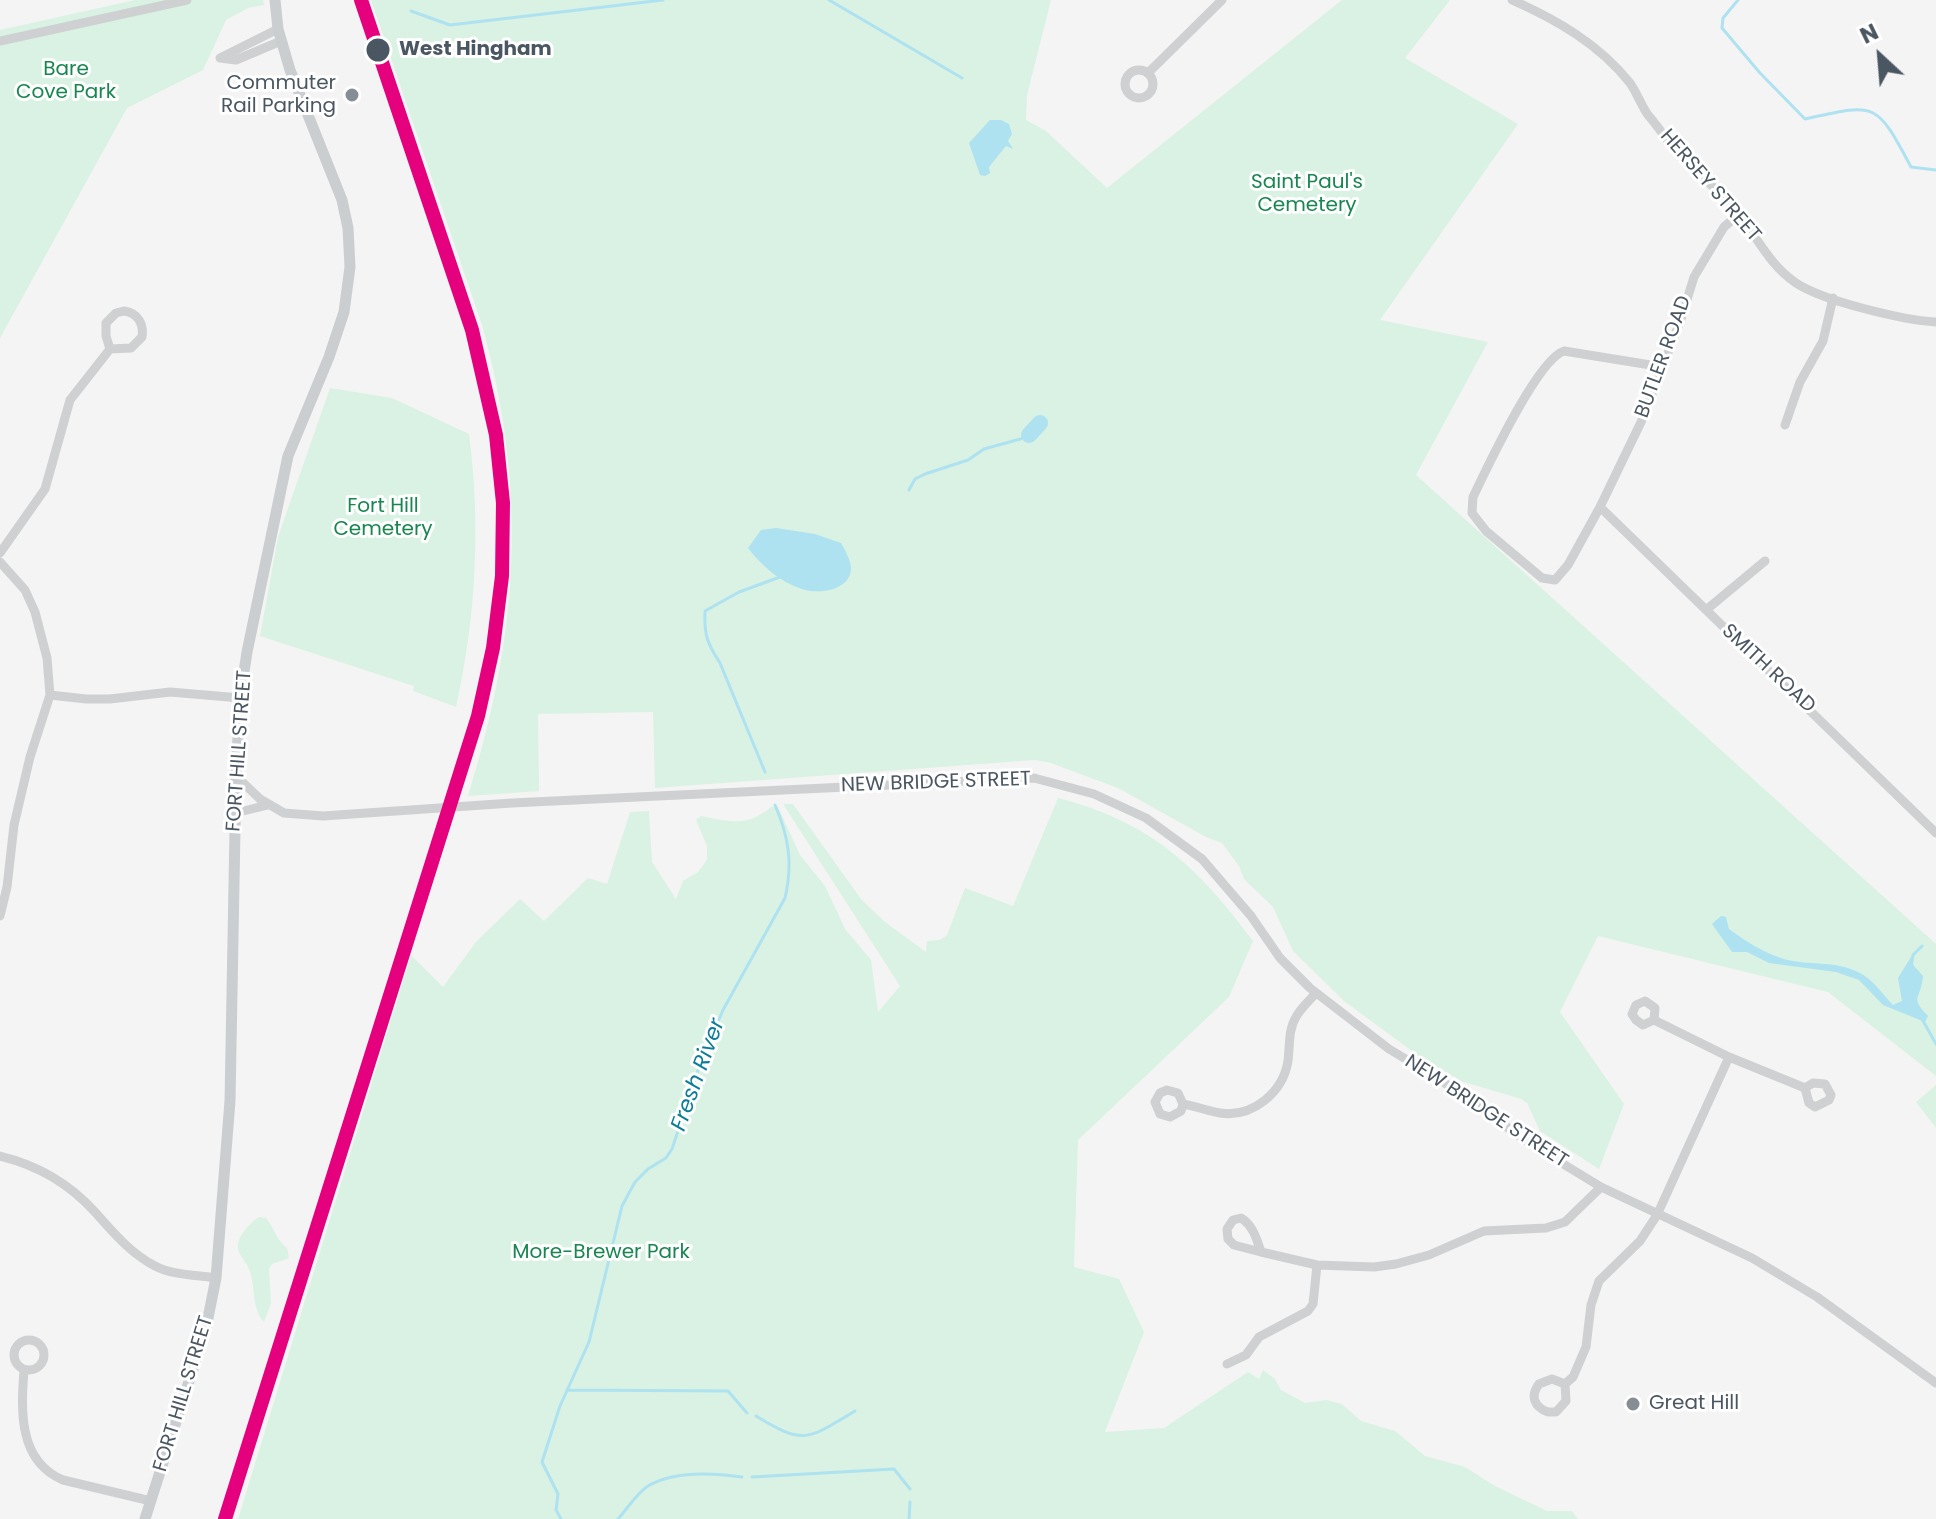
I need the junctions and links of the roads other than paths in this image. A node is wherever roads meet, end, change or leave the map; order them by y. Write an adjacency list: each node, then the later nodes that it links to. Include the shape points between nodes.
1 (187, 0): 6 (street)
2 (275, 0): 5 (main road, FORT HILL STREET)
3 (1222, 0): 7 (street)
4 (1512, 0): 8 (street, HERSEY STREET, via 1564,26 1605,55 1671,145)
5 (280, 35): 5 (street, via 220,58 236,60); 20 (main road, FORT HILL STREET, via 342,200 350,267 344,312 288,456)
6 (0, 41)
7 (1148, 73)
8 (1739, 214): 9 (street, HERSEY STREET, via 1783,273); 12 (street, BUTLER ROAD, via 1724,227 1694,277)
9 (1833, 298): 10 (street, HERSEY STREET); 13 (street, via 1823,341 1800,382)
10 (1936, 322)
11 (110, 349): 11 (street, via 140,342 142,328 128,311 107,320); 15 (street, via 70,400 45,489)
12 (1663, 367): 14 (street, BUTLER ROAD); 14 (street, BUTLER ROAD, via 1556,354 1520,404 1473,497 1472,513 1509,552 1542,578 1555,580)
13 (1785, 425)
14 (1600, 507): 18 (street, SMITH ROAD)
15 (0, 553)
16 (1765, 561): 18 (street)
17 (0, 562): 19 (street, via 25,590 35,612)
18 (1706, 610): 24 (street, SMITH ROAD)
19 (50, 695): 20 (street, via 110,699 183,692); 25 (street, via 9,846)
20 (240, 698): 21 (main road, FORT HILL STREET)
21 (236, 776): 22 (street, NEW BRIDGE STREET); 23 (main road, FORT HILL STREET)
22 (268, 805): 23 (street, NEW BRIDGE STREET); 26 (street, NEW BRIDGE STREET, via 284,813 323,816 1034,778 1110,800 1202,859 1280,958)
23 (235, 813): 36 (main road, FORT HILL STREET, via 230,1101)
24 (1936, 833)
25 (0, 916)
26 (1316, 993): 30 (street, via 1296,1015 1286,1072 1273,1094 1236,1113); 32 (street, NEW BRIDGE STREET, via 1389,1049)
27 (1654, 1020): 28 (street)
28 (1729, 1057): 29 (street); 33 (street)
29 (1805, 1088)
30 (1183, 1104)
31 (0, 1156): 36 (street, via 39,1169 70,1188 151,1265)
32 (1601, 1187): 33 (street, NEW BRIDGE STREET); 35 (street, via 1574,1216 1546,1228 1484,1231 1396,1264)
33 (1657, 1215): 39 (street, NEW BRIDGE STREET, via 1752,1258 1817,1297); 40 (street, via 1640,1241 1599,1281 1586,1347)
34 (1261, 1252): 35 (street)
35 (1317, 1265): 37 (street, via 1308,1311 1259,1337 1246,1355)
36 (216, 1278): 41 (main road, FORT HILL STREET, via 206,1328)
37 (1227, 1364)
38 (24, 1370): 41 (street, via 22,1425 52,1475)
39 (1936, 1383)
40 (1565, 1384)
41 (151, 1501): 42 (main road, FORT HILL STREET)
42 (145, 1519)

